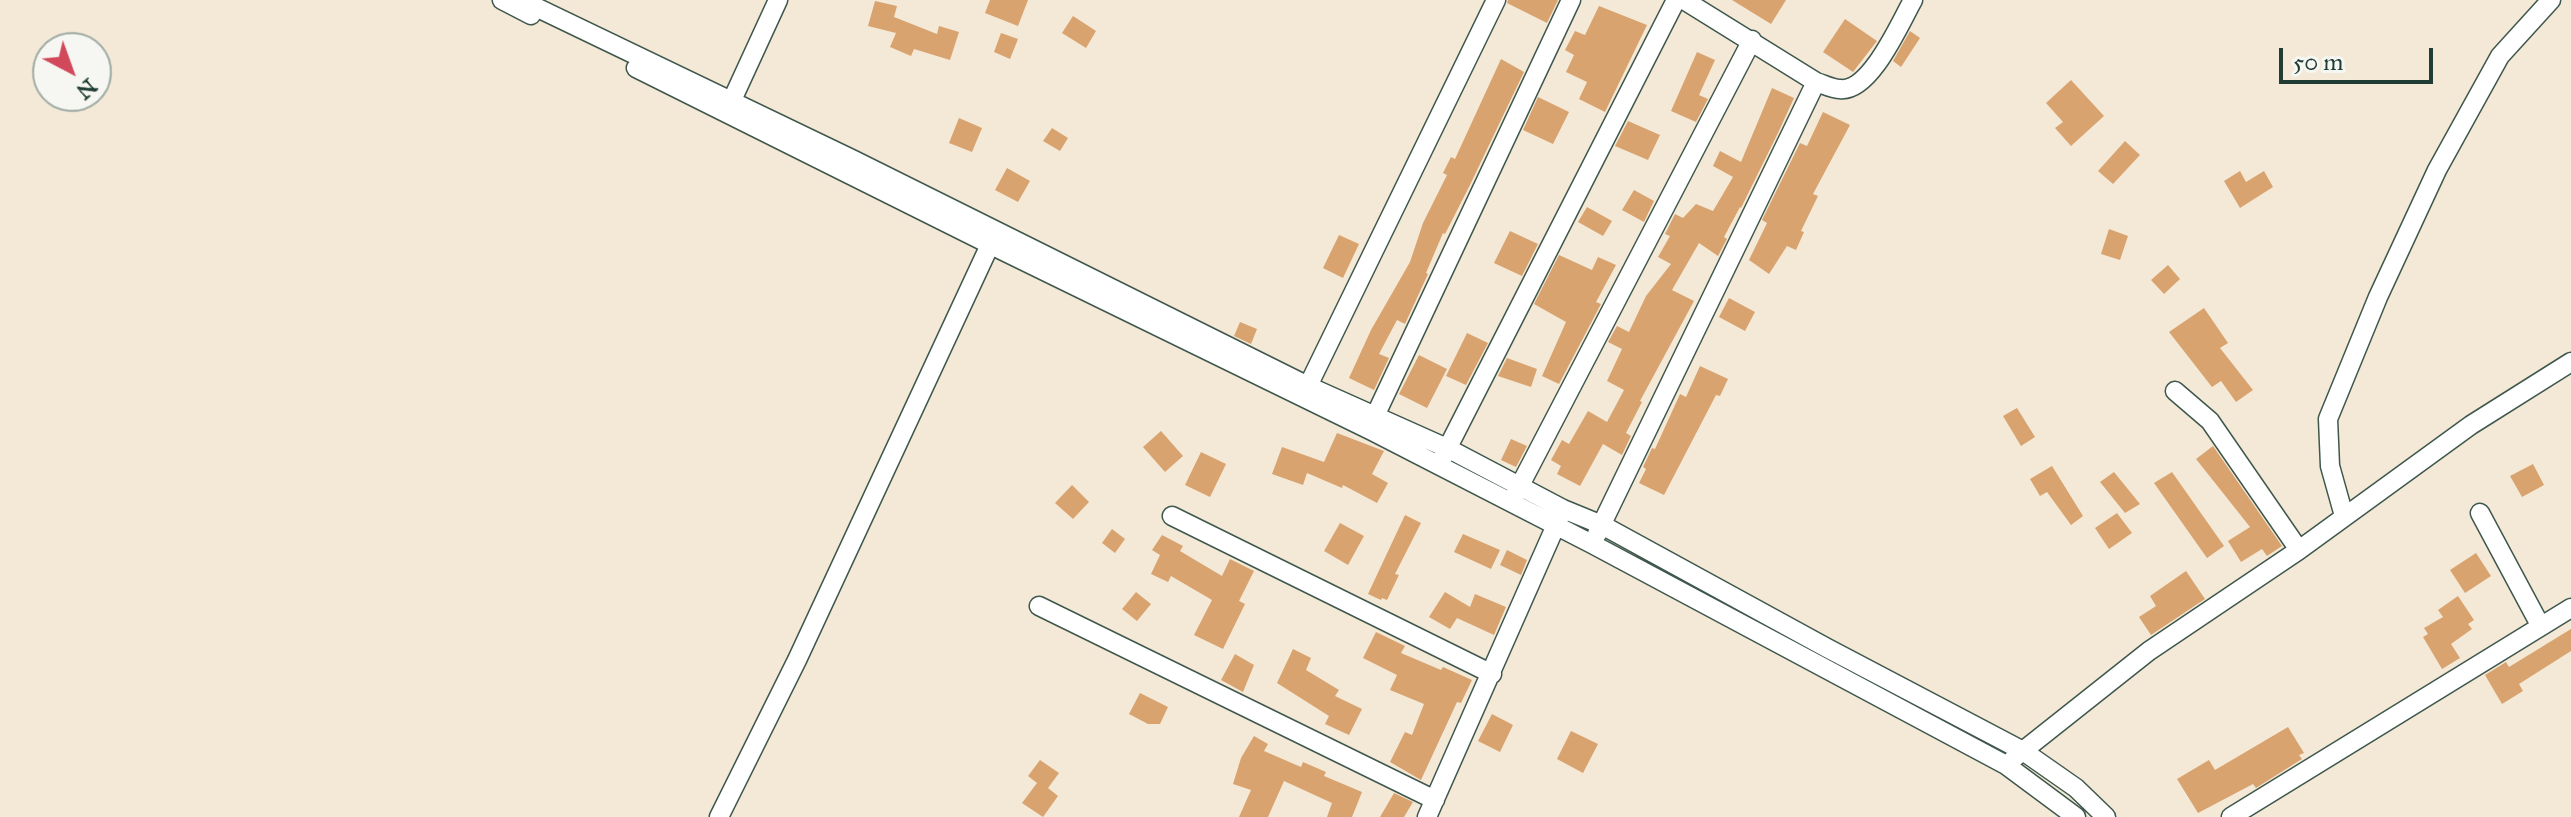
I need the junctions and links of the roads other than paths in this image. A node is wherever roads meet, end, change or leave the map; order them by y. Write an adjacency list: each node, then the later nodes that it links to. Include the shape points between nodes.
1 (502, 0): 12 (street)
2 (521, 0): 12 (street)
3 (1496, 0): 15 (street)
4 (1571, 0): 17 (street)
5 (1676, 0): 18 (street)
6 (1684, 0): 10 (street)
7 (1913, 0): 11 (street, via 1857,86 1842,90)
8 (2551, 0): 23 (street, via 2500,56 2437,170 2328,419 2330,466)
9 (772, 2): 12 (street)
10 (1752, 40): 11 (street); 20 (street)
11 (1816, 82): 25 (street)
12 (729, 107): 13 (street)
13 (994, 238): 15 (street); 19 (street); 35 (street)
14 (2571, 362): 23 (street, via 2471,425)
15 (1308, 386): 17 (street)
16 (2175, 391): 27 (street, via 2210,421)
17 (1376, 414): 18 (street)
18 (1449, 449): 19 (street); 20 (street)
19 (1438, 466): 20 (street)
20 (1516, 495): 24 (street)
21 (2480, 513): 30 (street)
22 (1172, 516): 31 (street)
23 (2344, 516): 27 (street)
24 (1560, 517): 25 (street); 26 (street); 31 (street)
25 (1602, 525): 26 (street); 32 (street)
26 (1592, 544): 33 (street)
27 (2299, 550): 32 (street, via 2149,651)
28 (1039, 606): 34 (street)
29 (2571, 608): 30 (street)
30 (2540, 625): 38 (street)
31 (1492, 674): 34 (street)
32 (2023, 751): 33 (street); 37 (street, via 2076,788)
33 (2006, 765): 36 (street)
34 (1431, 808)
35 (719, 817)
36 (2076, 817)
37 (2106, 817)
38 (2231, 817)

